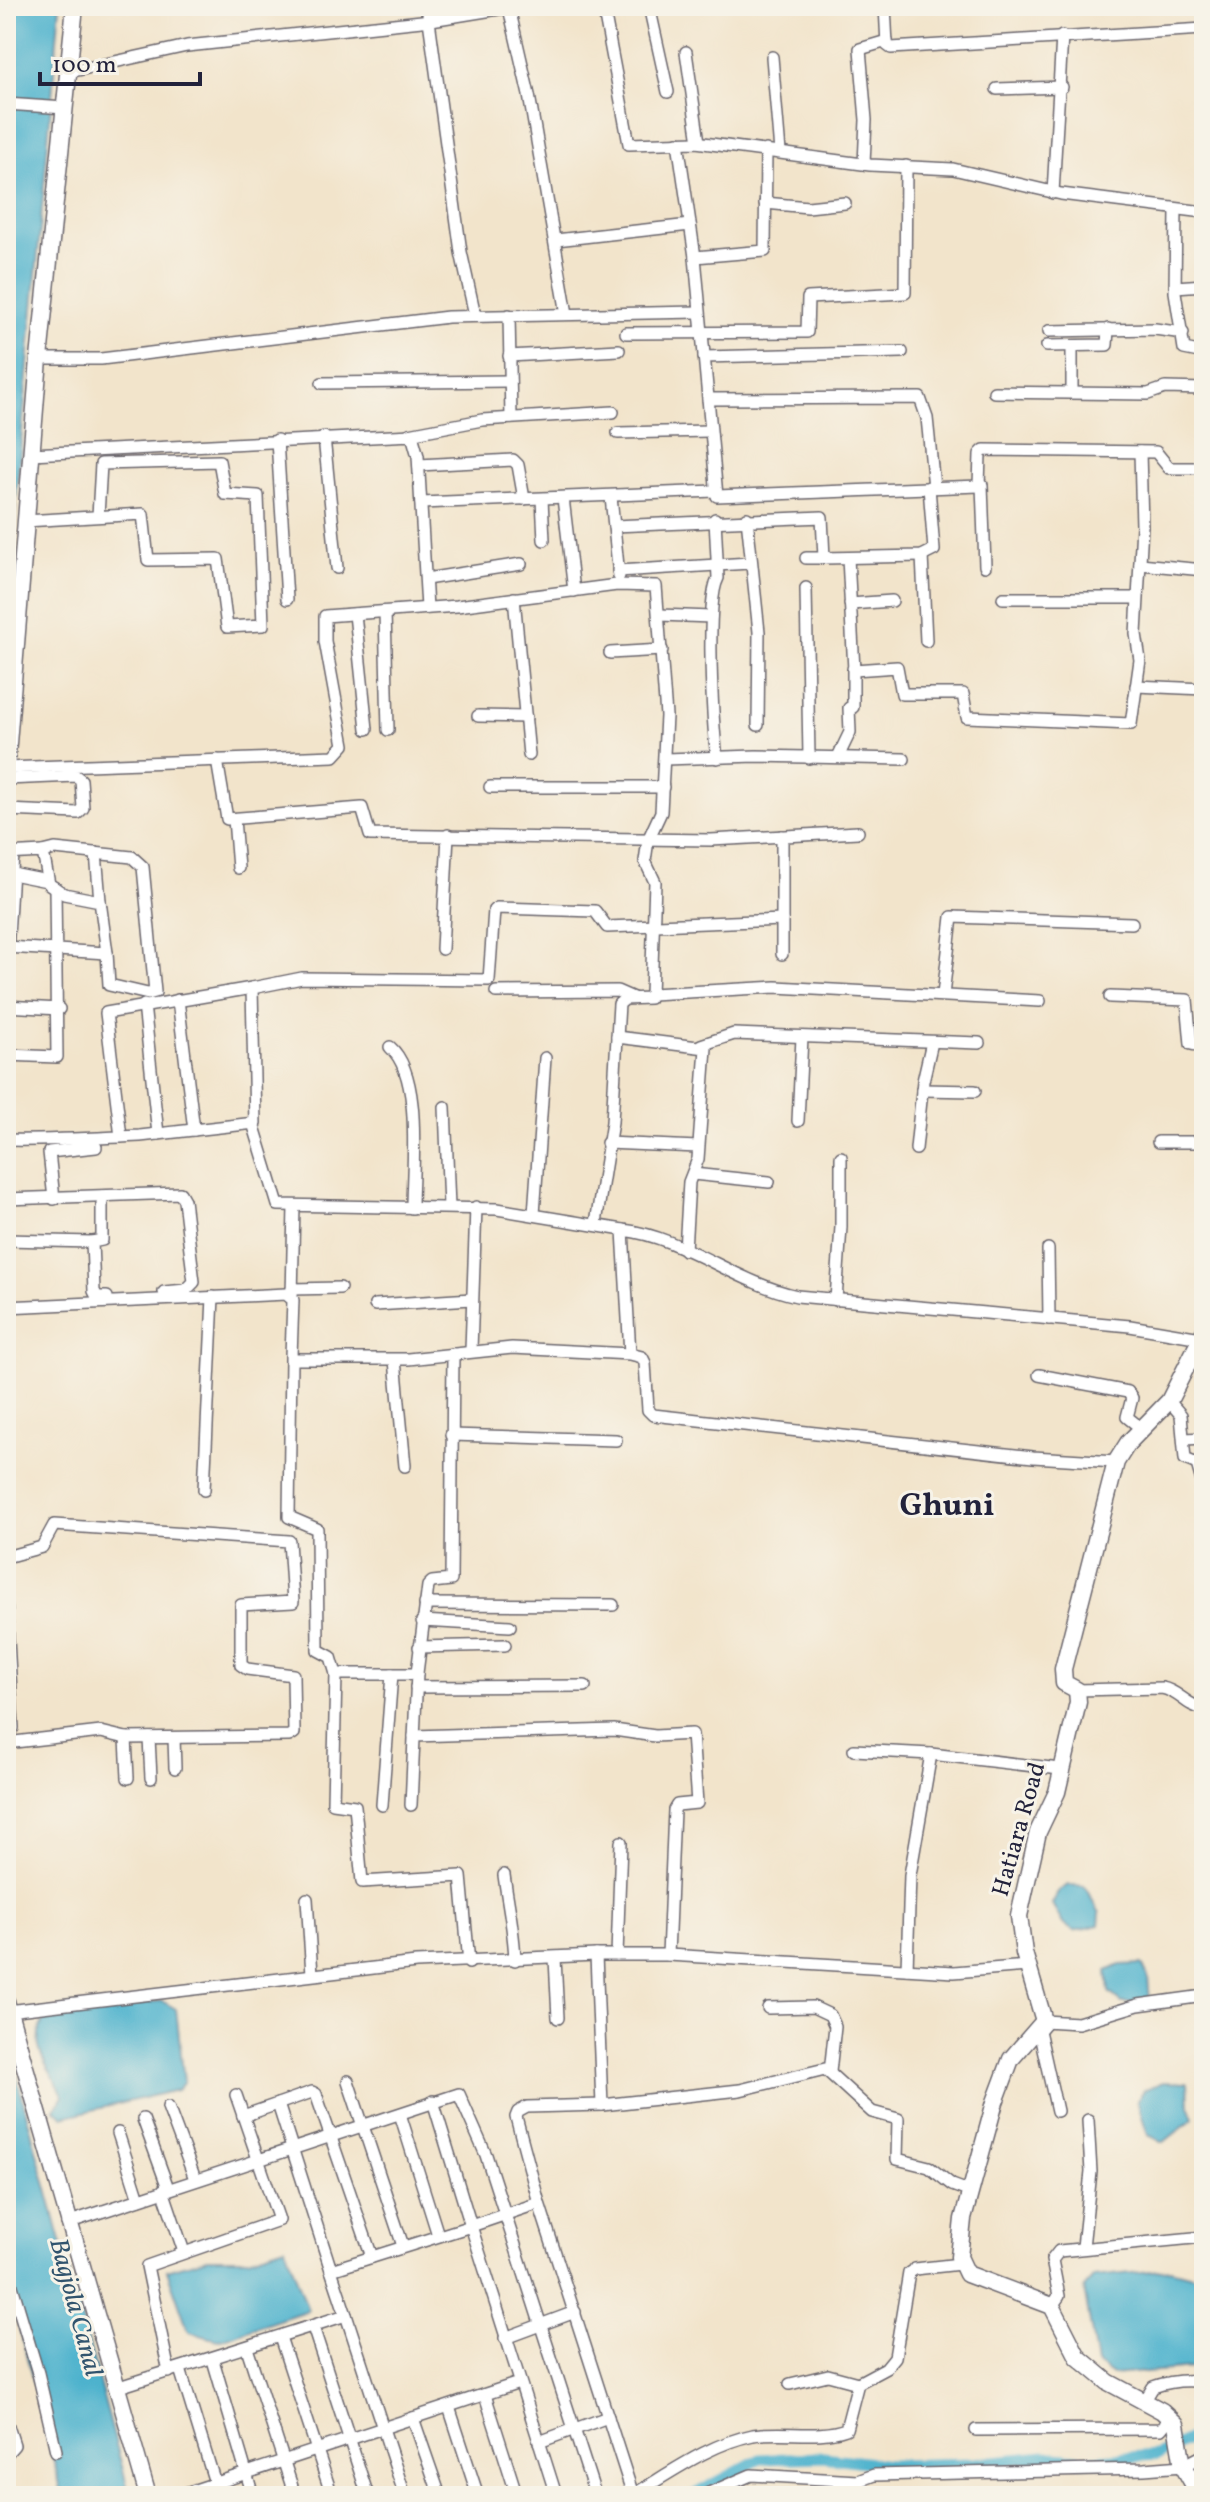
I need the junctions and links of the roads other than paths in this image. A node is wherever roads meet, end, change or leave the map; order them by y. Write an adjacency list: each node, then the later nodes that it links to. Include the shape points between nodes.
1 (75, 6): 13 (street)
2 (427, 6): 7 (street)
3 (603, 6): 19 (street, via 627,142)
4 (649, 6): 16 (street)
5 (885, 6): 10 (street)
6 (513, 7): 7 (street); 31 (street)
7 (431, 20): 13 (street, via 187,46); 37 (street, via 458,237)
8 (1204, 29): 9 (street)
9 (1062, 36): 10 (street, via 891,48); 14 (street)
10 (887, 41): 23 (street, via 860,49)
11 (686, 52): 20 (street)
12 (772, 57): 22 (street)
13 (69, 72): 18 (street)
14 (1062, 87): 15 (street); 25 (street)
15 (997, 89)
16 (668, 92)
17 (7, 104): 18 (street)
18 (59, 108): 51 (street)
19 (678, 142): 20 (street); 30 (street)
20 (699, 142): 21 (street)
21 (766, 150): 22 (street); 26 (street)
22 (780, 152): 23 (street)
23 (864, 164): 24 (street)
24 (906, 166): 25 (street, via 953,169); 41 (street, via 905,293 808,298 807,332)
25 (1053, 193): 28 (street)
26 (765, 203): 27 (street); 32 (street, via 764,252)
27 (845, 203)
28 (1176, 209): 29 (street); 34 (street)
29 (1204, 212)
30 (690, 225): 31 (street); 32 (street)
31 (556, 240): 36 (street)
32 (695, 257): 35 (street)
33 (1204, 285): 34 (street)
34 (1175, 287): 43 (street)
35 (698, 312): 36 (street); 41 (street)
36 (567, 314): 38 (street)
37 (475, 315): 38 (street); 51 (street, via 101,359)
38 (509, 315): 49 (street)
39 (1108, 329): 40 (street); 43 (street); 45 (street, via 1107,345)
40 (1049, 331)
41 (701, 332): 42 (street); 50 (street)
42 (626, 333)
43 (1183, 333): 48 (street, via 1185,350)
44 (1047, 346): 45 (street)
45 (1072, 346): 56 (street)
46 (619, 350): 49 (street)
47 (902, 352): 50 (street)
48 (1204, 353)
49 (509, 356): 52 (street)
50 (704, 357): 57 (street)
51 (39, 359): 66 (street)
52 (510, 381): 53 (street); 59 (street)
53 (322, 383)
54 (1204, 389): 56 (street)
55 (994, 392): 56 (street)
56 (1072, 392)
57 (708, 399): 60 (street); 70 (street, via 920,398 927,418)
58 (613, 412): 59 (street)
59 (511, 418): 62 (street)
60 (709, 431): 61 (street); 71 (street)
61 (618, 433)
62 (409, 434): 63 (street); 67 (street, via 416,441)
63 (324, 437): 64 (street); 92 (street)
64 (277, 440): 66 (street); 102 (street)
65 (1140, 452): 68 (street, via 1156,452 1169,468); 69 (street, via 984,450); 90 (street)
66 (31, 454): 80 (street)
67 (419, 465): 74 (street, via 513,460); 76 (street)
68 (1204, 468)
69 (982, 485): 70 (street); 91 (street)
70 (932, 487): 71 (street, via 719,497); 83 (street, via 934,550)
71 (715, 491): 72 (street)
72 (611, 497): 73 (street); 81 (street)
73 (563, 498): 75 (street); 98 (street)
74 (524, 499): 75 (street); 76 (street)
75 (542, 499): 82 (street)
76 (421, 503): 95 (street)
77 (98, 516): 77 (street, via 144,515 151,561 218,559 227,627 263,625 258,496 225,494 218,460 101,464); 80 (street)
78 (747, 518): 79 (street); 85 (street, via 822,517); 87 (street)
79 (715, 519): 81 (street); 89 (street)
80 (25, 521): 128 (street)
81 (614, 526): 94 (street)
82 (544, 540)
83 (922, 556): 86 (street); 110 (street)
84 (806, 558): 85 (street)
85 (824, 558): 86 (street)
86 (848, 558): 104 (street)
87 (750, 563): 89 (street); 118 (street, via 759,632)
88 (521, 564): 95 (street)
89 (717, 564): 94 (street); 109 (street)
90 (1140, 564): 93 (street); 101 (street)
91 (985, 566)
92 (337, 568)
93 (1204, 570)
94 (618, 571): 96 (street)
95 (426, 579): 105 (street)
96 (620, 585): 98 (street); 108 (street, via 656,586)
97 (806, 588): 124 (street)
98 (574, 591): 99 (street)
99 (514, 598): 105 (street); 117 (street)
100 (1003, 598): 101 (street)
101 (1137, 598): 114 (street)
102 (287, 599)
103 (892, 601): 104 (street)
104 (850, 604): 113 (street)
105 (427, 608): 106 (street)
106 (385, 612): 107 (street); 120 (street)
107 (355, 614): 119 (street); 127 (street, via 323,619 344,745 340,754)
108 (660, 615): 109 (street); 111 (street)
109 (711, 617): 123 (street)
110 (926, 641)
111 (662, 650): 112 (street); 125 (street)
112 (610, 653)
113 (853, 669): 114 (street, via 897,667 901,693 963,694 964,714 969,717 1131,724); 122 (street, via 850,732)
114 (1136, 686): 115 (street)
115 (1204, 689)
116 (478, 716): 117 (street)
117 (526, 717): 121 (street)
118 (758, 725)
119 (367, 729)
120 (388, 730)
121 (529, 755)
122 (838, 757): 124 (street); 126 (street)
123 (717, 758): 124 (street); 125 (street)
124 (809, 758)
125 (665, 759): 131 (street)
126 (904, 759)
127 (217, 760): 128 (street); 133 (street, via 224,816)
128 (6, 768)
129 (6, 779): 132 (street, via 76,776 81,780 83,808 78,813)
130 (490, 787): 131 (street)
131 (663, 787): 137 (street, via 661,815)
132 (6, 810)
133 (234, 819): 135 (street, via 362,808 369,835); 141 (street)
134 (858, 832): 136 (street)
135 (448, 835): 137 (street); 149 (street)
136 (782, 836): 137 (street); 145 (street)
137 (649, 839): 147 (street, via 645,861 655,882)
138 (43, 852): 139 (street); 140 (street); 143 (street)
139 (96, 853): 144 (street); 151 (street, via 132,857 143,867 155,992 109,985)
140 (9, 854): 142 (street)
141 (238, 868)
142 (12, 874): 143 (street); 148 (street)
143 (51, 884): 144 (street, via 64,894); 150 (street)
144 (100, 901): 151 (street)
145 (782, 920): 147 (street); 152 (street)
146 (1132, 923): 157 (street, via 952,917)
147 (653, 924): 154 (street, via 607,927 595,911 496,908 489,980 302,978); 156 (street)
148 (7, 948): 150 (street); 153 (street)
149 (442, 949)
150 (58, 953): 151 (street); 164 (street)
151 (107, 953)
152 (782, 954)
153 (6, 969)
154 (252, 988): 160 (street); 178 (street, via 258,1118)
155 (496, 992): 159 (street, via 617,991)
156 (651, 994): 157 (street, via 776,987); 159 (street)
157 (943, 995): 161 (street)
158 (1110, 997): 171 (street, via 1187,1000 1191,1044)
159 (633, 998): 165 (street, via 619,1004)
160 (178, 1000): 162 (street); 179 (street)
161 (1040, 1001)
162 (144, 1005): 180 (street); 181 (street, via 106,1013)
163 (6, 1006): 164 (street)
164 (59, 1009): 172 (street, via 57,1057)
165 (617, 1037): 169 (street); 185 (street)
166 (802, 1037): 167 (street); 169 (street, via 734,1034); 177 (street)
167 (932, 1042): 168 (street); 174 (street)
168 (979, 1043)
169 (701, 1045): 187 (street, via 707,1050)
170 (390, 1047): 198 (street, via 400,1057 410,1090)
171 (1204, 1047)
172 (6, 1055)
173 (545, 1058): 199 (street)
174 (922, 1090): 175 (street); 188 (street)
175 (975, 1091)
176 (445, 1107): 196 (street)
177 (798, 1121)
178 (253, 1123): 179 (street); 195 (street, via 277,1203)
179 (194, 1130): 180 (street)
180 (158, 1134): 181 (street)
181 (121, 1137): 182 (street)
182 (6, 1140)
183 (1158, 1142): 184 (street)
184 (1204, 1142)
185 (607, 1143): 187 (street); 200 (street)
186 (96, 1147): 194 (street, via 49,1152)
187 (698, 1147): 190 (street)
188 (916, 1149)
189 (841, 1157): 210 (street)
190 (693, 1174): 191 (street); 205 (street)
191 (769, 1182)
192 (102, 1196): 194 (street); 203 (street, via 102,1240); 203 (street, via 180,1193 193,1286 97,1297)
193 (6, 1199): 194 (street)
194 (54, 1199)
195 (294, 1206): 198 (street); 207 (street)
196 (449, 1207): 197 (street); 198 (street)
197 (476, 1207): 199 (street); 209 (street)
198 (412, 1208)
199 (534, 1214): 200 (street)
200 (596, 1223): 201 (street)
201 (623, 1230): 205 (street, via 646,1233); 217 (street)
202 (6, 1240): 203 (street)
203 (92, 1242)
204 (1048, 1249): 213 (street)
205 (685, 1250): 210 (street, via 781,1292)
206 (340, 1288): 207 (street)
207 (292, 1293): 208 (street); 218 (street)
208 (213, 1297): 212 (street); 230 (street)
209 (472, 1299): 211 (street); 215 (street)
210 (836, 1300): 213 (street)
211 (375, 1305)
212 (6, 1307)
213 (1049, 1319): 214 (street)
214 (1202, 1335): 221 (street, Hatiara Road)
215 (471, 1350): 216 (street); 217 (street)
216 (453, 1354): 219 (street); 223 (street)
217 (630, 1354): 227 (street, via 645,1363 648,1410 653,1415)
218 (291, 1358): 219 (street); 239 (street, via 289,1517 317,1529 318,1650 331,1657)
219 (395, 1360): 228 (street)
220 (1039, 1375): 222 (street, via 1128,1392 1132,1398 1127,1417)
221 (1169, 1401): 222 (street, Hatiara Road); 225 (street, via 1180,1414)
222 (1142, 1429): 227 (street, Hatiara Road)
223 (451, 1435): 226 (street); 233 (street, via 451,1580 430,1583)
224 (1204, 1438): 225 (street)
225 (1185, 1439): 229 (street, via 1185,1459 1197,1464)
226 (616, 1440)
227 (1116, 1462): 244 (street, Hatiara Road, via 1063,1669 1064,1683)
228 (405, 1466)
229 (1204, 1488)
230 (204, 1490)
231 (6, 1557): 250 (street, via 42,1547 51,1527 58,1524 289,1541 293,1602 241,1605 241,1650 244,1668 293,1675 294,1734)
232 (6, 1604): 246 (street)
233 (425, 1604): 234 (street); 235 (street)
234 (613, 1605)
235 (422, 1621): 236 (street); 238 (street)
236 (510, 1626)
237 (505, 1645): 238 (street)
238 (419, 1647): 241 (street)
239 (336, 1674): 240 (street); 268 (street, via 333,1801 355,1806 360,1881 461,1875)
240 (392, 1674): 241 (street); 258 (street)
241 (417, 1674): 243 (street)
242 (585, 1686): 243 (street)
243 (416, 1687): 247 (street)
244 (1077, 1690): 245 (street, via 1162,1688); 255 (street, Hatiara Road)
245 (1204, 1709)
246 (10, 1728): 251 (street)
247 (414, 1736): 259 (street); 265 (street, via 614,1730 692,1734 697,1803 674,1810)
248 (126, 1738): 249 (street); 251 (street, via 101,1732); 256 (street)
249 (149, 1738): 250 (street); 257 (street)
250 (174, 1738): 254 (street)
251 (11, 1742)
252 (854, 1750): 253 (street)
253 (931, 1754): 255 (street); 270 (street, via 910,1875)
254 (175, 1768)
255 (1060, 1769): 269 (street, Hatiara Road, via 1057,1792 1038,1832 1019,1916)
256 (128, 1778)
257 (151, 1778)
258 (382, 1805)
259 (411, 1805)
260 (621, 1842): 264 (street)
261 (504, 1875): 267 (street, via 514,1918)
262 (307, 1899): 271 (street)
263 (596, 1955): 264 (street); 266 (street); 282 (street)
264 (617, 1955): 265 (street)
265 (668, 1955): 270 (street)
266 (555, 1958): 267 (street); 275 (street)
267 (515, 1960): 268 (street)
268 (469, 1963): 271 (street)
269 (1027, 1966): 270 (street, via 954,1972); 276 (street, Hatiara Road)
270 (907, 1969)
271 (312, 1974): 273 (street)
272 (1204, 1996): 276 (street, via 1138,2005 1078,2023)
273 (7, 2006): 300 (street)
274 (768, 2008): 277 (street, via 813,2007 830,2015 835,2026)
275 (558, 2018)
276 (1041, 2023): 284 (street); 296 (street, via 1006,2069)
277 (830, 2072): 282 (street, via 814,2071 740,2090); 296 (street, via 872,2112 898,2119 897,2159 929,2167)
278 (348, 2081): 289 (street)
279 (236, 2095): 286 (street)
280 (433, 2101): 285 (street); 299 (street, via 461,2095); 301 (street)
281 (278, 2104): 286 (street); 291 (street, via 314,2092); 292 (street)
282 (602, 2105): 298 (street, via 527,2107 518,2112)
283 (168, 2107): 294 (street)
284 (1057, 2111)
285 (400, 2114): 289 (street); 302 (street)
286 (243, 2116): 293 (street)
287 (143, 2119): 295 (street)
288 (1088, 2120): 305 (street, via 1091,2172)
289 (363, 2124): 291 (street); 304 (street)
290 (118, 2133): 297 (street)
291 (331, 2136): 292 (street); 307 (street)
292 (293, 2146): 293 (street); 310 (street)
293 (258, 2158): 294 (street); 306 (street, via 279,2220)
294 (195, 2179): 295 (street)
295 (165, 2189): 297 (street); 306 (street)
296 (971, 2192): 308 (street)
297 (139, 2199): 300 (street)
298 (539, 2203): 299 (street); 312 (street)
299 (504, 2217): 301 (street); 314 (street)
300 (67, 2223): 325 (street)
301 (471, 2226): 302 (street); 317 (street)
302 (438, 2235): 304 (street)
303 (1204, 2237): 305 (street)
304 (403, 2246): 307 (street)
305 (1083, 2247): 311 (street, via 1053,2257 1059,2296)
306 (184, 2252): 320 (street, via 147,2269)
307 (372, 2257): 310 (street)
308 (960, 2264): 311 (street, via 973,2277); 323 (street, via 909,2273 895,2357)
309 (6, 2266): 338 (street)
310 (331, 2270): 313 (street)
311 (1052, 2306): 327 (street, via 1078,2357)
312 (575, 2312): 314 (street); 329 (street)
313 (346, 2315): 315 (street); 333 (street)
314 (539, 2325): 317 (street); 334 (street)
315 (313, 2327): 316 (street); 336 (street)
316 (280, 2337): 318 (street); 339 (street)
317 (505, 2338): 322 (street)
318 (247, 2348): 319 (street); 343 (street)
319 (213, 2360): 320 (street); 344 (street)
320 (175, 2371): 325 (street); 346 (street)
321 (1204, 2382): 327 (street, via 1181,2380 1153,2387)
322 (519, 2383): 326 (street); 337 (street)
323 (858, 2383): 324 (street, via 828,2375); 349 (street, via 850,2424 842,2431 739,2439)
324 (790, 2384)
325 (119, 2387): 350 (street)
326 (485, 2395): 328 (street); 359 (street)
327 (1144, 2402): 332 (street)
328 (449, 2407): 330 (street); 358 (street)
329 (608, 2417): 334 (street); 349 (street)
330 (413, 2418): 333 (street); 357 (street)
331 (6, 2420): 340 (street, via 14,2445)
332 (1175, 2424): 335 (street, via 1161,2429); 342 (street)
333 (383, 2430): 336 (street); 356 (street)
334 (574, 2430): 337 (street); 347 (street)
335 (976, 2430)
336 (350, 2441): 339 (street); 355 (street)
337 (539, 2442): 348 (street)
338 (56, 2451)
339 (318, 2452): 343 (street); 354 (street)
340 (6, 2454)
341 (1204, 2455): 342 (street)
342 (1182, 2462): 345 (street, via 874,2475); 362 (street)
343 (285, 2463): 344 (street); 353 (street)
344 (246, 2474): 346 (street); 352 (street)
345 (858, 2481): 360 (street, via 751,2475); 361 (street)
346 (217, 2490): 351 (street)
347 (594, 2491)
348 (556, 2495)
349 (632, 2495)
350 (148, 2496)
351 (177, 2496)
352 (253, 2496)
353 (295, 2496)
354 (332, 2496)
355 (368, 2496)
356 (405, 2496)
357 (440, 2496)
358 (478, 2496)
359 (517, 2496)
360 (702, 2496)
361 (855, 2496)
362 (1200, 2496)

